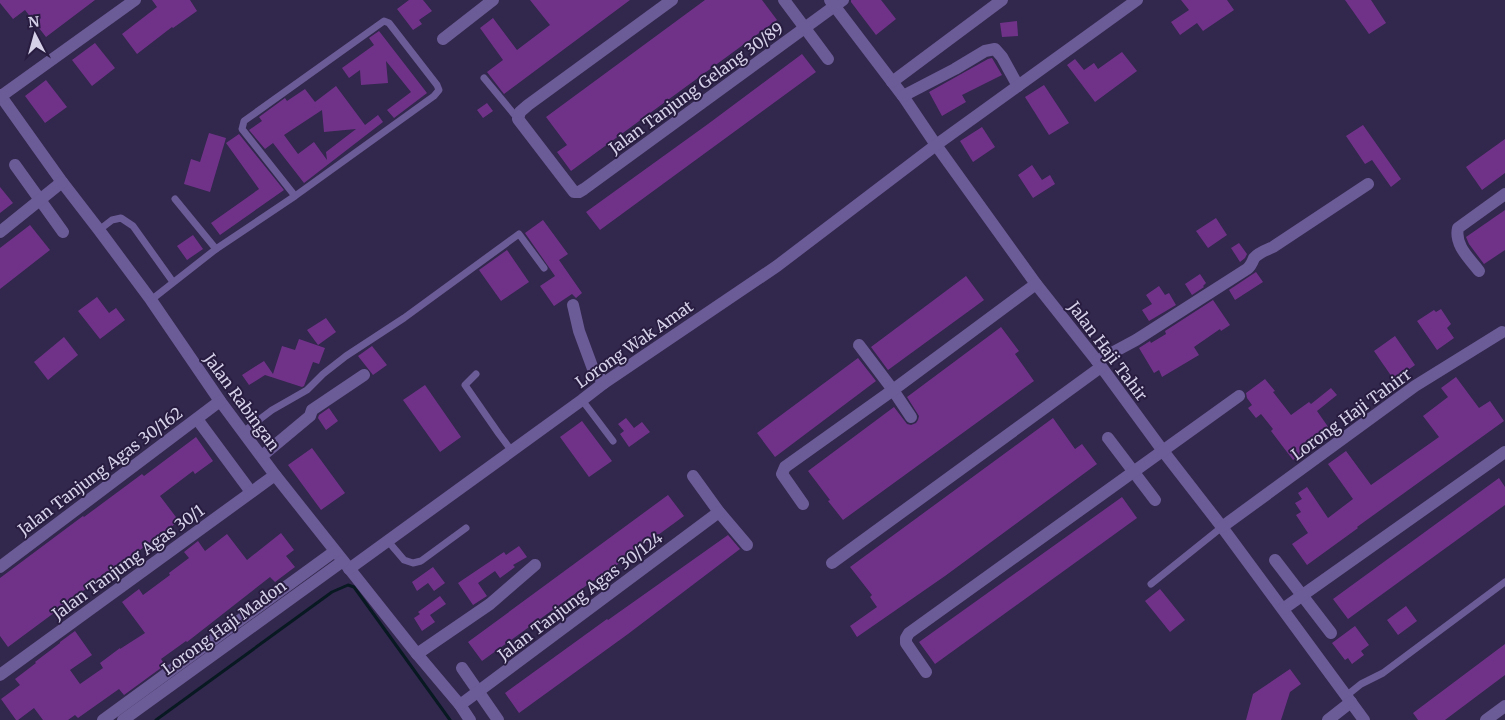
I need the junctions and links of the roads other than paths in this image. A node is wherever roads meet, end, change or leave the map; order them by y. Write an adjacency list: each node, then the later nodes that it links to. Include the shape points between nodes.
1 (135, 0): 14 (street)
2 (493, 0): 9 (street)
3 (672, 0): 16 (street, via 528,105)
4 (784, 0): 8 (street)
5 (1002, 0): 12 (street)
6 (1137, 0): 13 (street, Lorong Wak Amat)
7 (836, 2): 8 (street, Jalan Tanjung Gelang 30/89); 12 (street, Jalan Haji Tahir)
8 (805, 29): 10 (street); 16 (street, Jalan Tanjung Gelang 30/89, via 579,192 574,192)
9 (443, 39)
10 (828, 59)
11 (484, 78): 16 (lane)
12 (892, 82): 15 (street, Jalan Haji Tahir)
13 (1018, 86): 15 (street, via 995,49 985,51); 17 (street, Lorong Wak Amat)
14 (0, 96): 19 (street, Jalan Rabingan)
15 (903, 96): 17 (street, Jalan Haji Tahir)
16 (518, 119)
17 (936, 145): 32 (street, Jalan Haji Tahir); 40 (street, Lorong Wak Amat, via 776,266)
18 (15, 165): 24 (street)
19 (62, 182): 24 (street); 25 (street, Jalan Rabingan)
20 (1368, 184): 37 (street, via 1260,253 1247,269)
21 (1505, 194): 30 (street, via 1458,228 1459,244)
22 (295, 196): 22 (lane, via 242,129 244,121 384,21 389,23 439,90); 28 (lane)
23 (175, 199): 28 (lane)
24 (39, 200): 26 (street); 27 (street)
25 (99, 230): 31 (lane, via 112,220 121,218 133,226); 33 (street, Jalan Rabingan)
26 (0, 232)
27 (63, 232)
28 (216, 249): 31 (lane)
29 (544, 268): 47 (lane, via 519,234 346,356 307,390)
30 (1479, 271)
31 (174, 282): 33 (lane)
32 (1036, 284): 37 (street, Jalan Haji Tahir); 41 (street)
33 (150, 300): 44 (street, Jalan Rabingan)
34 (573, 305): 40 (street, via 593,369)
35 (1502, 332): 62 (street, Lorong Haji Tahirr, via 1416,386)
36 (859, 345): 41 (street)
37 (1099, 364): 51 (street, Jalan Haji Tahir); 67 (street)
38 (476, 374): 50 (lane, via 465,385)
39 (364, 375): 53 (street, via 312,410 310,416)
40 (604, 383): 43 (street, Lorong Wak Amat)
41 (893, 390): 45 (street); 59 (street, via 785,467 782,474)
42 (1239, 396): 51 (street)
43 (582, 400): 49 (lane); 50 (street, Lorong Wak Amat)
44 (220, 401): 46 (street, Jalan Tanjung Agas 30/162); 47 (street, Jalan Rabingan)
45 (911, 417)
46 (197, 419): 57 (street); 69 (street, Jalan Tanjung Agas 30/162)
47 (243, 432): 53 (street, Jalan Rabingan)
48 (1108, 438): 54 (street)
49 (613, 441)
50 (512, 450): 63 (street, Lorong Wak Amat)
51 (1163, 451): 54 (street); 62 (street, Jalan Haji Tahir)
52 (1505, 452): 72 (street)
53 (262, 456): 55 (street, Jalan Rabingan)
54 (1134, 473): 58 (street); 77 (street, via 909,633 906,643)
55 (275, 475): 57 (street, Jalan Tanjung Agas 30/1); 65 (street, Jalan Rabingan)
56 (692, 476): 60 (street)
57 (251, 492): 78 (street, Jalan Tanjung Agas 30/1)
58 (1155, 500)
59 (803, 504)
60 (719, 512): 64 (street); 79 (street, Jalan Tanjung Agas 30/124)
61 (466, 528): 63 (lane, via 421,561 413,563 404,560)
62 (1222, 528): 71 (lane); 73 (street, Jalan Haji Tahir)
63 (387, 540): 65 (street, Lorong Wak Amat)
64 (747, 545)
65 (342, 560): 75 (street, Jalan Rabingan); 83 (street); 84 (street, Lorong Haji Madon)
66 (1275, 560): 72 (street)
67 (832, 562)
68 (535, 565): 75 (street, via 490,604)
69 (0, 568)
70 (1505, 582): 80 (lane, via 1383,673 1361,684)
71 (1150, 584)
72 (1303, 595): 73 (street); 74 (street)
73 (1283, 609): 80 (street, Jalan Haji Tahir)
74 (1331, 633)
75 (417, 654): 81 (street, Jalan Rabingan)
76 (462, 668): 79 (street)
77 (926, 672)
78 (0, 675)
79 (479, 692): 81 (street, Jalan Tanjung Agas 30/124); 86 (street)
80 (1349, 699): 87 (street); 88 (street, Jalan Haji Tahir)
81 (460, 705): 85 (street, Jalan Rabingan)
82 (1505, 706): 89 (street)
83 (102, 720)
84 (123, 720)
85 (470, 720)
86 (498, 720)
87 (1328, 720)
88 (1364, 720)
89 (1486, 720)

